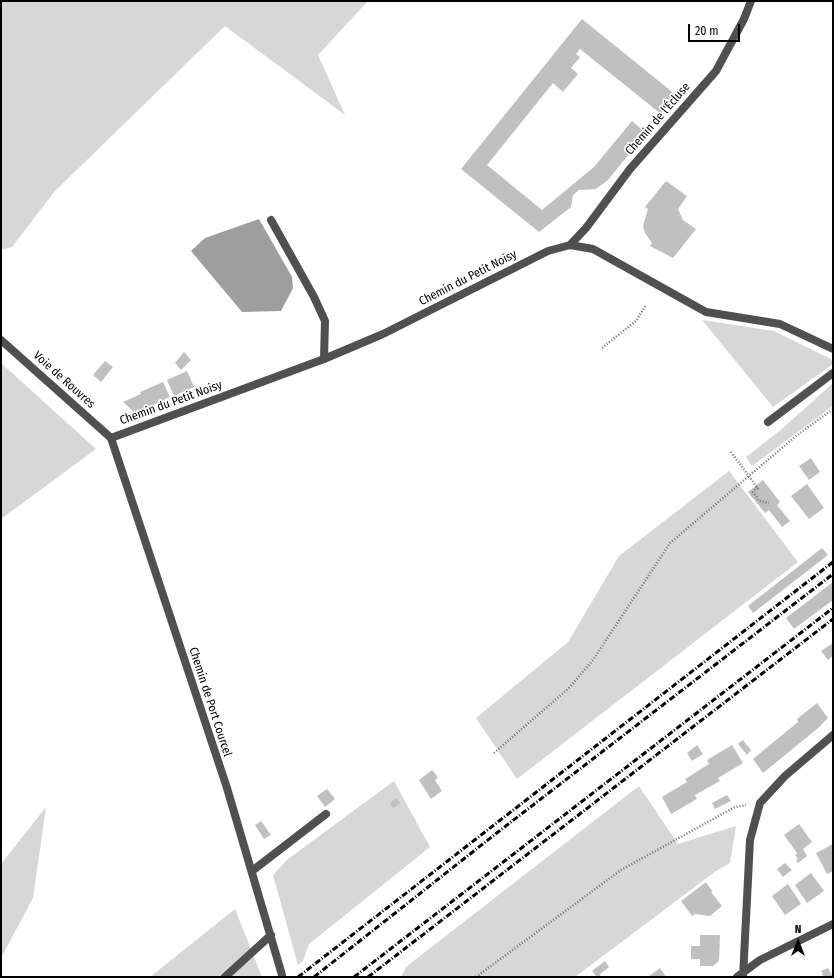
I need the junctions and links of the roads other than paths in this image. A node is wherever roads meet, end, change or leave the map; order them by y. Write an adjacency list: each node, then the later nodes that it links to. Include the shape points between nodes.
1 (751, 1): 3 (street, Chemin de l'Écluse, via 716,71 630,169 586,228)
2 (271, 220): 6 (street, via 326,321)
3 (570, 245): 5 (street, Chemin du Petit Noisy, via 593,249 706,312 780,324); 6 (street, Chemin du Petit Noisy, via 548,251 383,334)
4 (1, 340): 9 (street, Voie de Rouvres)
5 (833, 349)
6 (324, 359): 9 (street, Chemin du Petit Noisy)
7 (833, 373): 8 (street)
8 (768, 422)
9 (111, 438): 12 (street, Chemin de Port Courcel)
10 (833, 735): 16 (street, via 785,776 760,803 750,840)
11 (326, 814): 12 (street)
12 (252, 871): 14 (street, Chemin de Port Courcel)
13 (833, 924): 16 (street, via 760,960)
14 (271, 935): 15 (street, Chemin de Port Courcel); 17 (street)
15 (282, 975)
16 (741, 976)
17 (225, 977)

